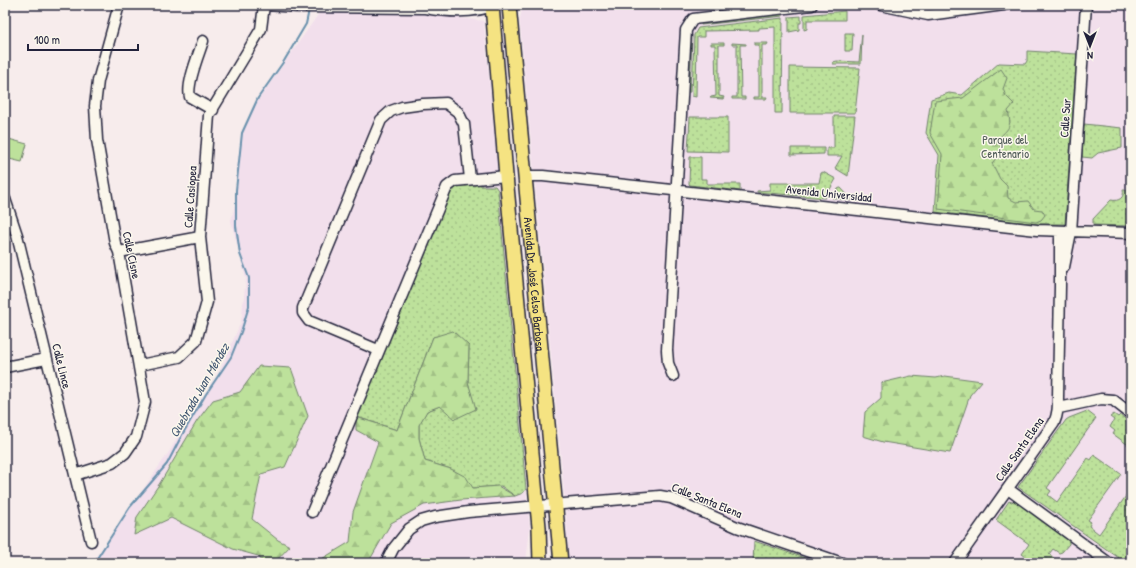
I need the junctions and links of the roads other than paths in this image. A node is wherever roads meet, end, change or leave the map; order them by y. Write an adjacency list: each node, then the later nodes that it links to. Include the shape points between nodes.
1 (118, 5): 21 (street, Calle Cisne, via 99,74 95,106 97,140 115,243)
2 (265, 5): 9 (street); 11 (street, Calle Casiopea, via 261,29)
3 (493, 5): 9 (street, via 483,10 451,11); 12 (main road, Avenida Dr. José Celso Barbosa)
4 (509, 5): 13 (main road, Avenida Dr. José Celso Barbosa)
5 (807, 5): 15 (street, via 693,19 686,30)
6 (880, 5): 7 (street, via 928,15)
7 (1004, 5)
8 (1086, 5): 18 (street, Calle Sur)
9 (430, 6)
10 (203, 41): 11 (street, via 189,92 190,97)
11 (213, 110): 20 (street, Calle Casiopea, via 209,115)
12 (506, 176): 14 (street); 24 (main road, Avenida Dr. José Celso Barbosa)
13 (525, 176): 15 (street, Avenida Universidad); 23 (main road, Avenida Dr. José Celso Barbosa)
14 (470, 179): 25 (street, via 455,181 446,187); 25 (street, via 464,124 458,112 446,103 402,107 391,111 381,120 303,308 303,313 309,321)
15 (677, 190): 17 (street, Avenida Universidad); 29 (street, via 667,350)
16 (5, 199): 26 (street, Calle Lince, via 17,235)
17 (1060, 232): 18 (street, Avenida Universidad); 22 (street, Calle Santa Elena)
18 (1072, 232): 19 (street, Avenida Universidad); 22 (street, Calle Santa Elena)
19 (1131, 233)
20 (200, 237): 21 (street); 27 (street, Calle Casiopea, via 206,302 196,341 179,357)
21 (119, 252): 27 (street, Calle Cisne)
22 (1060, 286): 30 (street, Calle Santa Elena)
23 (540, 328): 24 (main road); 34 (main road, Avenida Dr. José Celso Barbosa)
24 (521, 330): 35 (main road, Avenida Dr. José Celso Barbosa)
25 (378, 350): 36 (street)
26 (46, 359): 28 (street); 32 (street, Calle Lince)
27 (140, 365): 32 (street, Calle Cisne, via 145,402 136,437 125,453 112,462)
28 (5, 367)
29 (673, 376)
30 (1059, 408): 31 (street, via 1101,399 1113,400); 33 (street, Calle Santa Elena, via 1054,423)
31 (1131, 414)
32 (75, 475): 37 (street, Calle Lince)
33 (1008, 489): 42 (street, Calle Santa Elena); 43 (street)
34 (557, 504): 35 (street, Calle Santa Elena); 40 (main road, Avenida Dr. José Celso Barbosa); 41 (street, Calle Santa Elena, via 651,497 671,498 738,527)
35 (537, 506): 38 (street, Calle Santa Elena, via 468,512 421,521 401,538); 39 (main road, Avenida Dr. José Celso Barbosa)
36 (312, 512)
37 (91, 540)
38 (386, 563)
39 (540, 563)
40 (561, 563)
41 (842, 563)
42 (956, 563)
43 (1109, 563)

